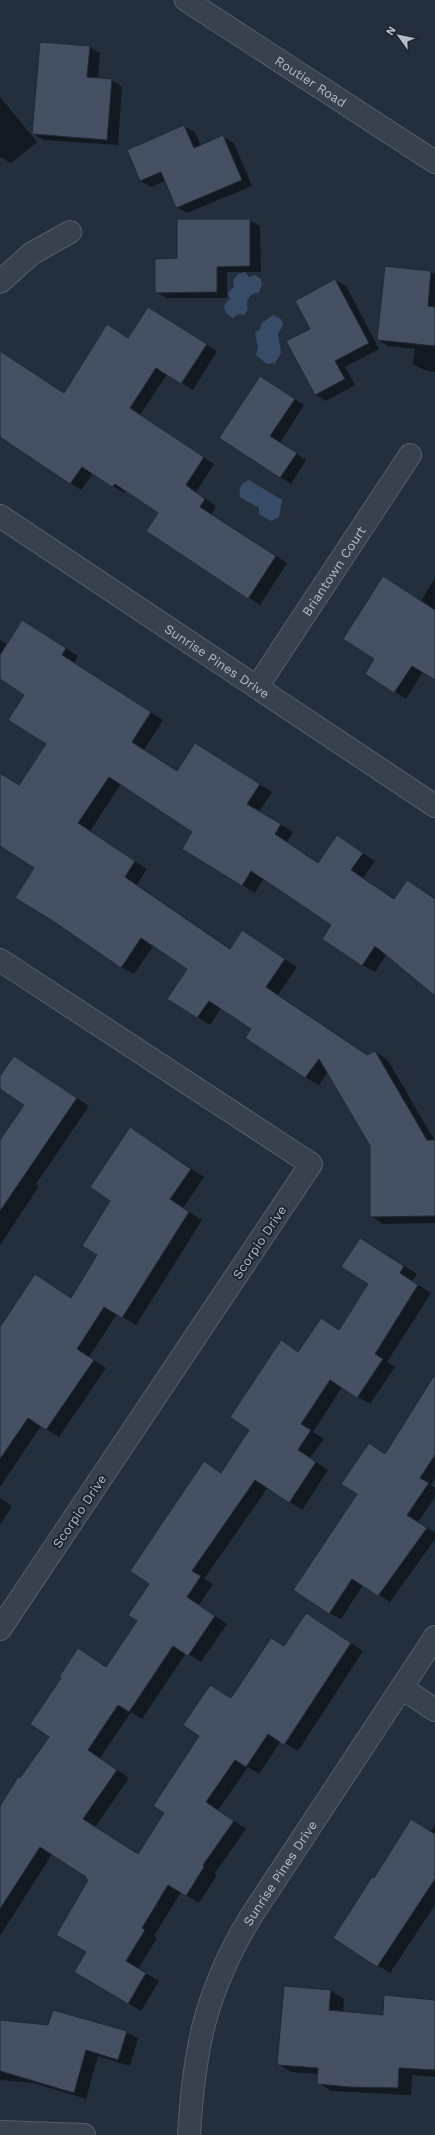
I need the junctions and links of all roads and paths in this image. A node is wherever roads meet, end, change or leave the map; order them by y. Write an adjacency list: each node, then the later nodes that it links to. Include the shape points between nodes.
1 (186, 0): 2 (street, Routier Road)
2 (435, 162)
3 (70, 232): 4 (street, via 31,254)
4 (0, 282)
5 (410, 455): 7 (street, Briantown Court)
6 (0, 516): 7 (street, Sunrise Pines Drive)
7 (257, 687): 8 (street, Sunrise Pines Drive)
8 (435, 806)
9 (1, 962): 10 (street, Scorpio Drive, via 311,1164)
10 (0, 1629)
11 (435, 1638): 12 (street, Sunrise Pines Drive)
12 (402, 1688): 13 (street); 16 (street, Sunrise Pines Drive, via 230,1951 204,2020 196,2057)
13 (435, 1710)
14 (0, 2132): 15 (street)
15 (84, 2135)
16 (189, 2135)

